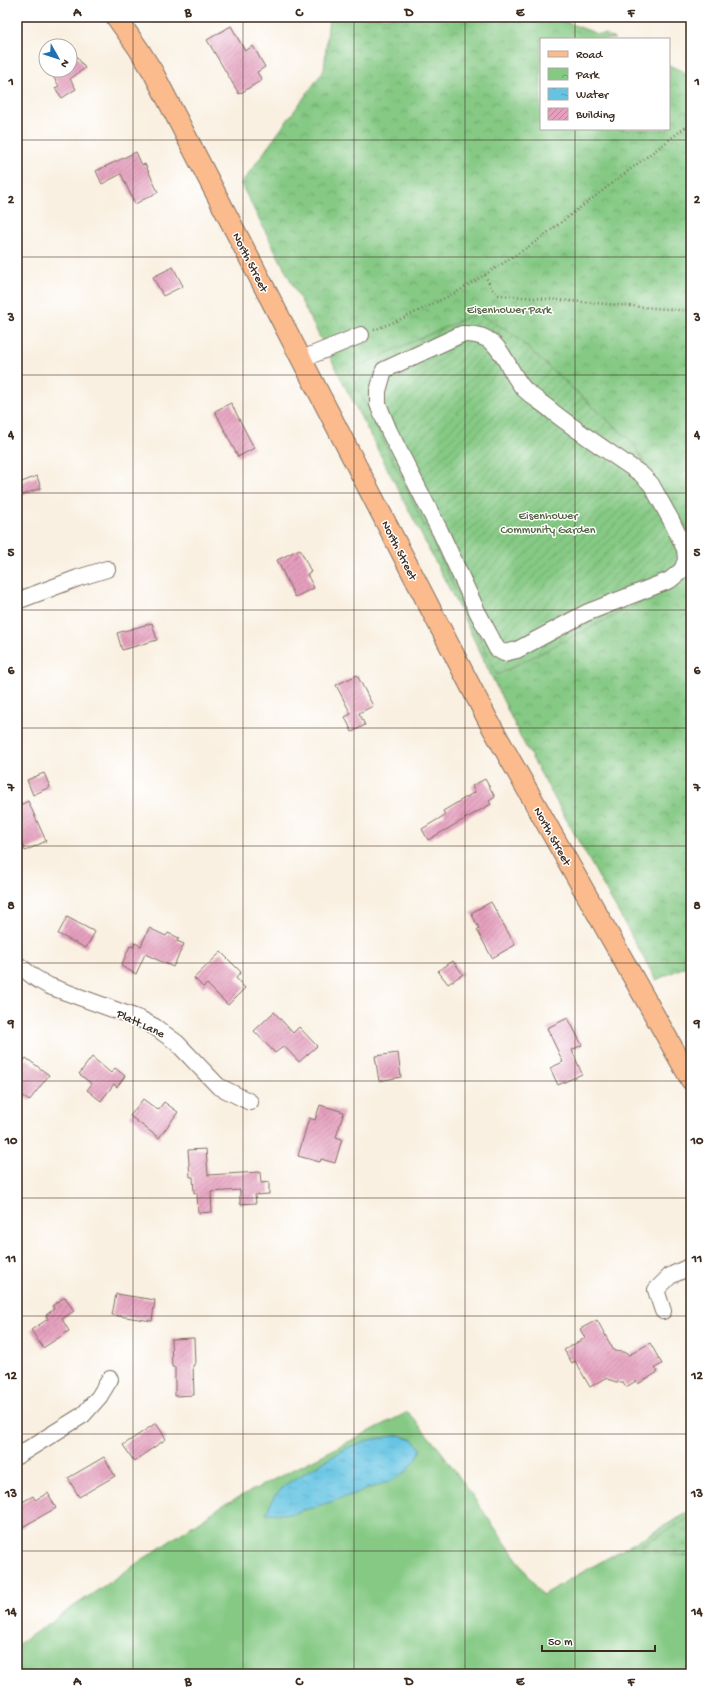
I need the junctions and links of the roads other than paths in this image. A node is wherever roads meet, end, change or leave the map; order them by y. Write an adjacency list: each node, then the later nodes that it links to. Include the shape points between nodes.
1 (116, 17): 4 (main road, North Street, via 153,72)
2 (360, 335): 4 (street)
3 (437, 345): 3 (street, via 384,370 378,391 378,404 497,649 504,653 517,650 586,613 670,580 682,570 686,560 685,549 651,484 641,474 526,390 518,382 505,357 493,342 476,334 462,334)
4 (302, 359): 8 (main road, North Street, via 486,715)
5 (107, 569): 6 (street)
6 (17, 601)
7 (17, 964): 9 (street, Platt Lane, via 50,986 155,1027 177,1043 218,1086)
8 (691, 1080)
9 (250, 1102)
10 (691, 1266): 11 (street, via 670,1276 656,1290)
11 (663, 1311)
12 (110, 1379): 13 (street, via 83,1415)
13 (17, 1456)

